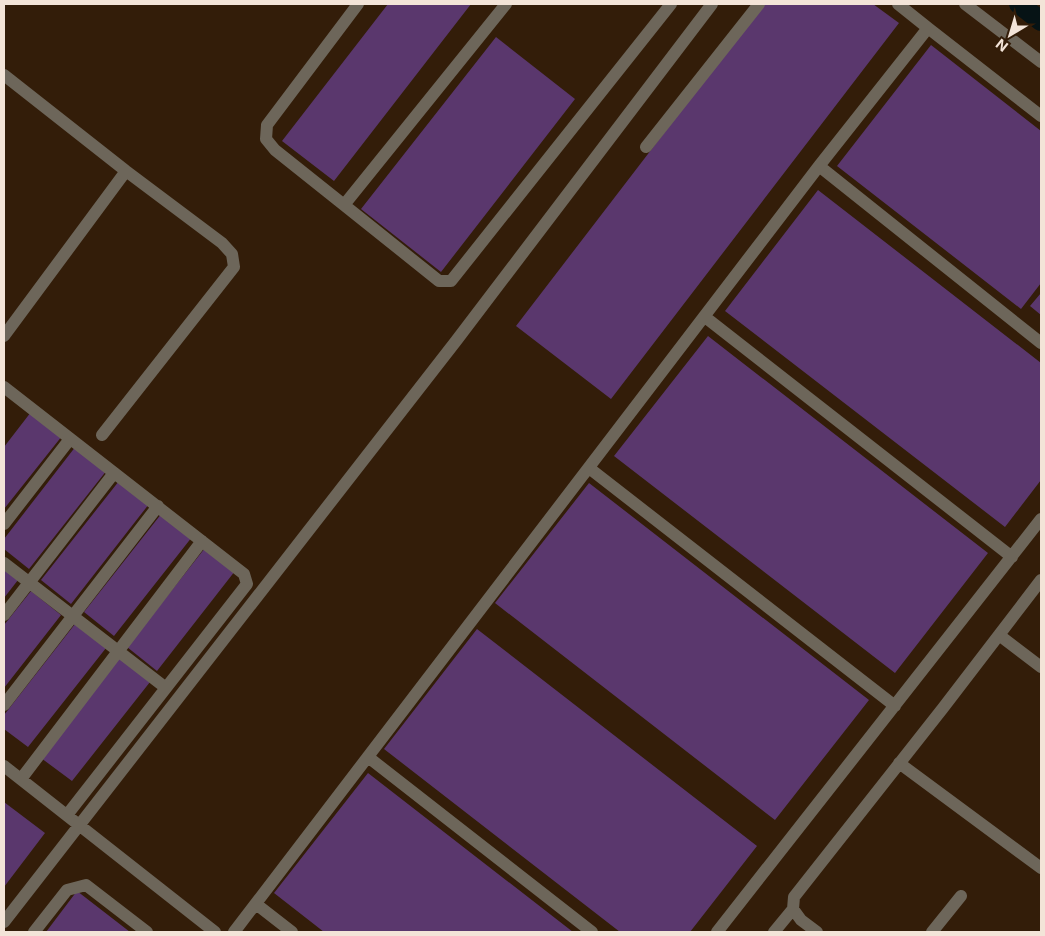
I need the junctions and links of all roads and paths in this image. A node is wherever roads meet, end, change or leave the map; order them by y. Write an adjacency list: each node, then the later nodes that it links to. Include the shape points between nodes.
1 (358, 4): 15 (street, via 267,125 266,139 275,150)
2 (506, 4): 15 (street)
3 (672, 4): 15 (street, via 451,281 439,281)
4 (712, 4): 45 (street, via 450,349)
5 (758, 4): 12 (street)
6 (898, 4): 8 (street)
7 (965, 4): 9 (street)
8 (928, 28): 11 (street); 13 (street)
9 (1041, 62)
10 (4, 75): 14 (street)
11 (1041, 116)
12 (646, 147)
13 (820, 166): 16 (street); 18 (street)
14 (126, 171): 17 (street); 20 (street, via 222,243 232,254 234,267)
15 (344, 205)
16 (704, 317): 22 (street); 28 (street)
17 (4, 336)
18 (1041, 343)
19 (4, 387): 21 (street)
20 (102, 435)
21 (70, 439): 23 (street); 26 (street)
22 (589, 468): 39 (street); 40 (street)
23 (114, 473): 24 (street); 31 (street)
24 (158, 506): 27 (street); 33 (street)
25 (1041, 519): 28 (street)
26 (4, 524)
27 (202, 541): 35 (street); 37 (street, via 244,574 247,584)
28 (1012, 556): 39 (street)
29 (4, 564): 31 (street)
30 (1041, 580): 34 (street)
31 (29, 583): 32 (street); 33 (street)
32 (4, 615)
33 (72, 616): 35 (street); 38 (street)
34 (999, 635): 36 (street); 41 (street)
35 (118, 651): 37 (street); 43 (street)
36 (1041, 667)
37 (166, 688): 44 (street)
38 (4, 705)
39 (895, 706): 57 (street)
40 (368, 757): 48 (street); 56 (street)
41 (899, 763): 46 (street); 49 (street, via 794,897)
42 (4, 766): 43 (street)
43 (21, 779): 44 (street)
44 (67, 815): 45 (street)
45 (79, 824): 50 (street); 53 (street)
46 (1041, 868)
47 (961, 896): 60 (street)
48 (256, 904): 54 (street); 55 (street)
49 (793, 909): 58 (street); 59 (street)
50 (4, 922)
51 (34, 932): 52 (street, via 67,890 86,885)
52 (147, 932)
53 (215, 932)
54 (234, 932)
55 (292, 932)
56 (592, 932)
57 (717, 932)
58 (774, 932)
59 (816, 932)
60 (932, 932)

